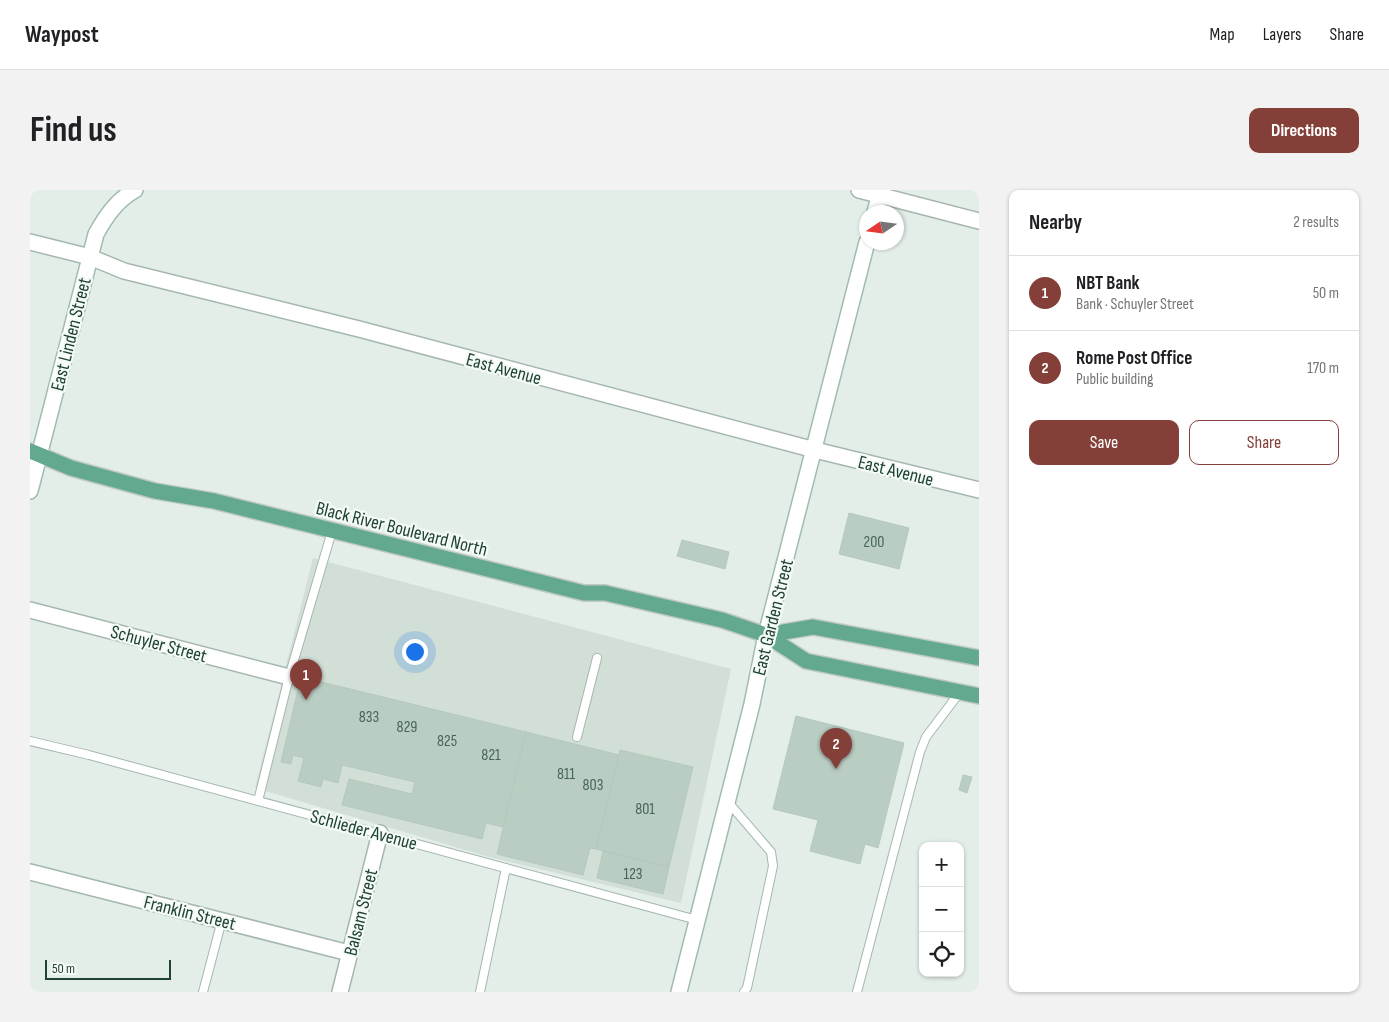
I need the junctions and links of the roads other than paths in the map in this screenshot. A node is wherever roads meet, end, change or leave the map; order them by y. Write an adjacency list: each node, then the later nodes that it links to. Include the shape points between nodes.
1 (135, 190): 8 (street, East Linden Street, via 109,212 96,234)
2 (859, 190): 3 (street)
3 (880, 192): 4 (street); 5 (street)
4 (877, 205)
5 (979, 221)
6 (30, 242): 8 (street, East Avenue)
7 (865, 250): 9 (street, East Garden Street)
8 (90, 257): 9 (street, East Avenue, via 124,270); 10 (street, East Linden Street)
9 (815, 450): 11 (street, East Avenue); 15 (street, East Garden Street)
10 (35, 453): 12 (street, East Linden Street); 13 (main road, Black River Boulevard North, via 71,468 136,486 214,501)
11 (979, 490)
12 (30, 491)
13 (332, 531): 15 (main road, Black River Boulevard North, via 584,593 606,593 722,620); 18 (lane)
14 (30, 610): 18 (street, Schuyler Street)
15 (766, 634): 17 (main road, Black River Boulevard North, via 813,627); 19 (main road, Black River Boulevard North, via 806,661); 24 (street, East Garden Street)
16 (597, 658): 21 (lane)
17 (979, 658)
18 (289, 677): 23 (lane)
19 (960, 692): 20 (main road, Black River Boulevard North); 36 (lane, via 926,737 920,752)
20 (979, 696)
21 (577, 737)
22 (30, 741): 23 (lane, Schlieder Avenue)
23 (258, 801): 25 (lane, Schlieder Avenue)
24 (727, 801): 29 (street, East Garden Street); 35 (lane, via 771,852 773,866)
25 (380, 833): 26 (lane, Schlieder Avenue); 30 (street, Balsam Street)
26 (506, 868): 29 (lane, Schlieder Avenue); 33 (lane)
27 (30, 872): 28 (street, Franklin Street)
28 (222, 920): 30 (street, Franklin Street); 31 (lane)
29 (697, 920): 34 (street, East Garden Street)
30 (349, 953): 32 (street, Balsam Street)
31 (203, 992)
32 (340, 992)
33 (480, 992)
34 (679, 992)
35 (744, 992)
36 (857, 992)

